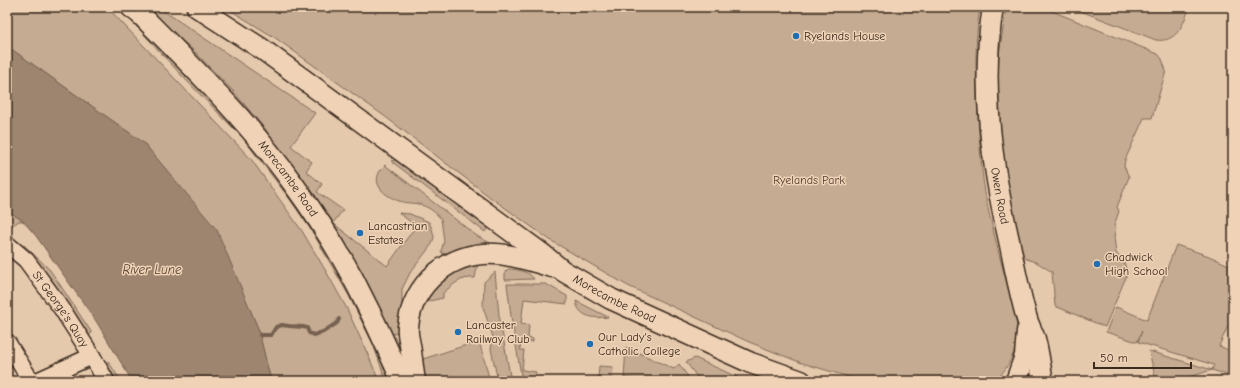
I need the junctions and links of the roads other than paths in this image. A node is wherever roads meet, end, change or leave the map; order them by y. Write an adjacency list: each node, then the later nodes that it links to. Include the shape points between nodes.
1 (131, 7): 14 (main road, Morecambe Road, via 219,94 250,128 294,185 344,262)
2 (197, 7): 5 (main road, Morecambe Road, via 262,49)
3 (993, 7): 6 (main road, Owen Road, via 988,44 987,102 993,163 1004,222)
4 (7, 244): 8 (street, St George's Quay, via 26,260 62,308)
5 (563, 270): 15 (main road, Morecambe Road, via 495,253 456,260 444,266 422,288 411,308 408,328); 16 (main road, Morecambe Road, via 611,299 643,314 751,363)
6 (1028, 321): 9 (main road, Owen Road, via 1035,340); 10 (main road, via 1025,356)
7 (7, 342): 11 (street)
8 (92, 356): 12 (street); 13 (street, St George's Quay)
9 (1042, 377): 10 (main road)
10 (1016, 380)
11 (31, 381)
12 (37, 381)
13 (106, 381)
14 (402, 381)
15 (415, 381)
16 (801, 381)

